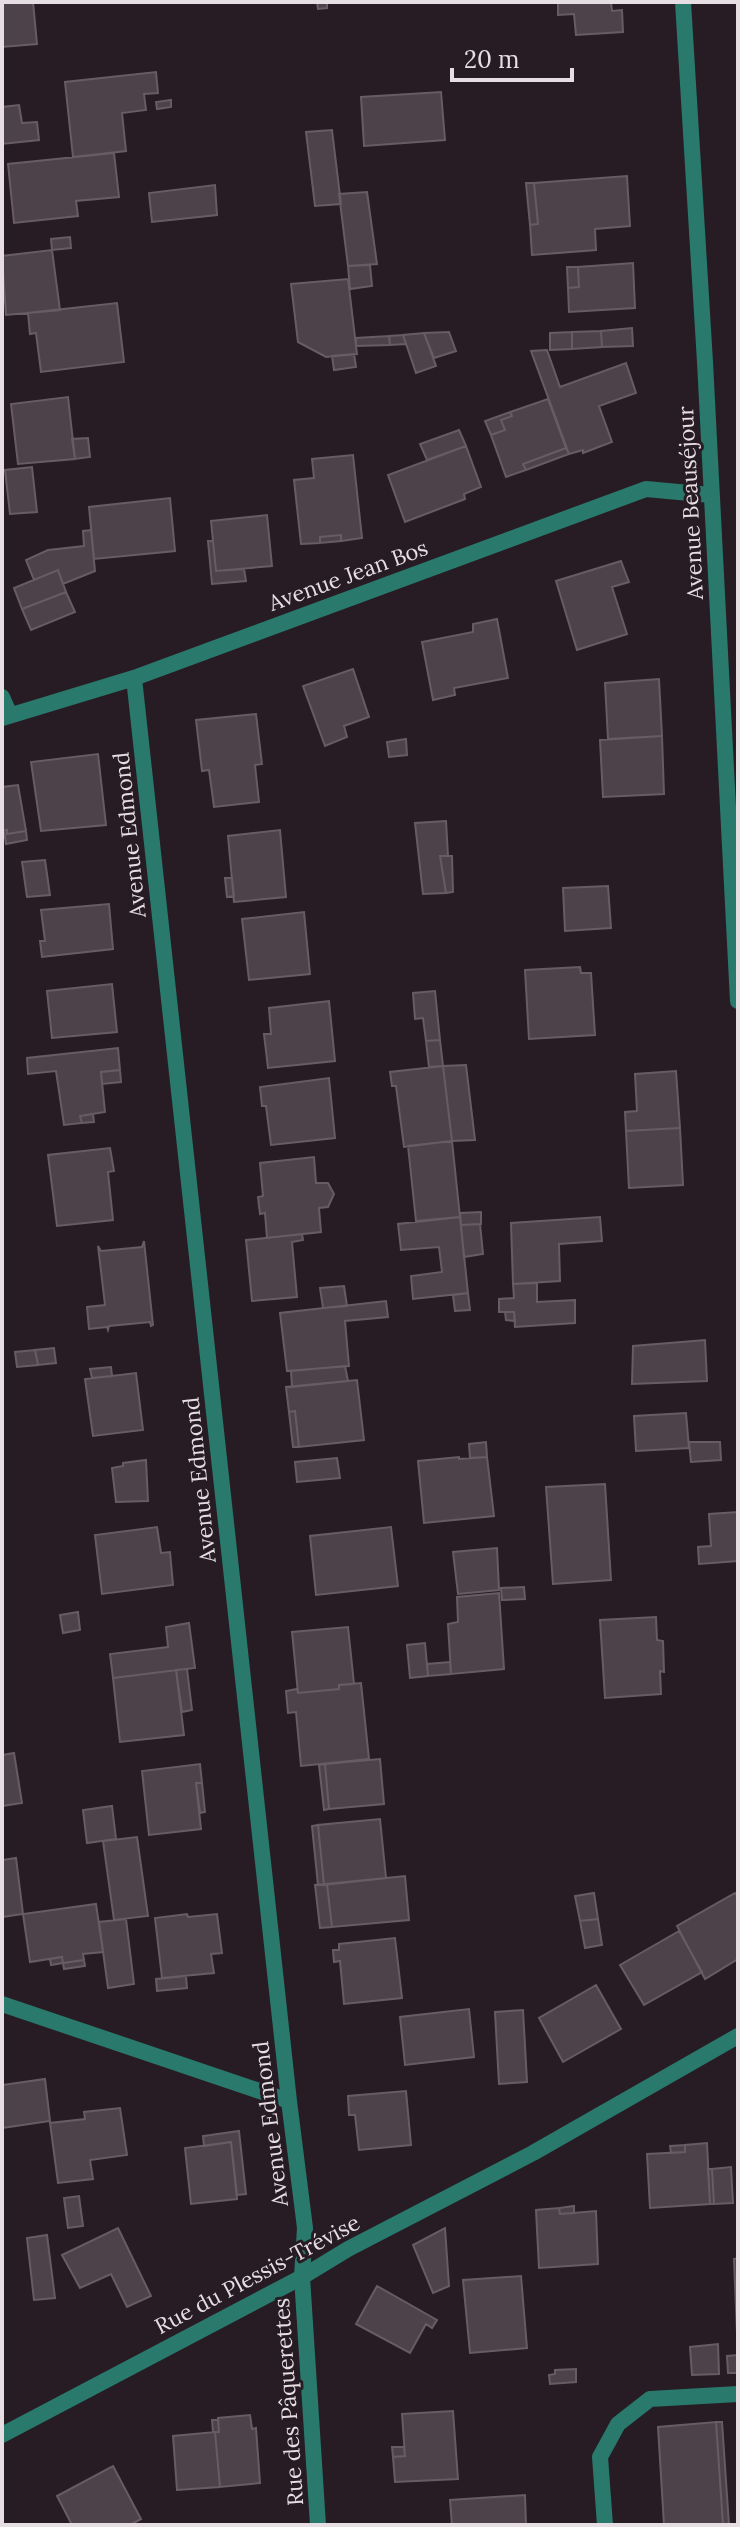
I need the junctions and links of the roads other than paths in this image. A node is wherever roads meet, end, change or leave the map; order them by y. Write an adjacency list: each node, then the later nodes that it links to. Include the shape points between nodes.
1 (683, 2): 2 (street, Avenue Beauséjour)
2 (711, 495): 3 (street, Avenue Jean Bos, via 646,489); 6 (street, Avenue Beauséjour)
3 (134, 678): 5 (street, Avenue Jean Bos); 9 (street, Avenue Edmond)
4 (2, 697): 5 (street)
5 (6, 717)
6 (738, 1001)
7 (2, 2004): 9 (street)
8 (738, 2036): 10 (street, Rue du Plessis-Trévise)
9 (289, 2101): 10 (street, Avenue Edmond, via 305,2228)
10 (302, 2277): 12 (street, Rue du Plessis-Trévise); 13 (street, Rue des Pâquerettes)
11 (738, 2394): 14 (street, via 650,2399 618,2424 600,2457)
12 (2, 2435)
13 (318, 2525)
14 (605, 2525)

